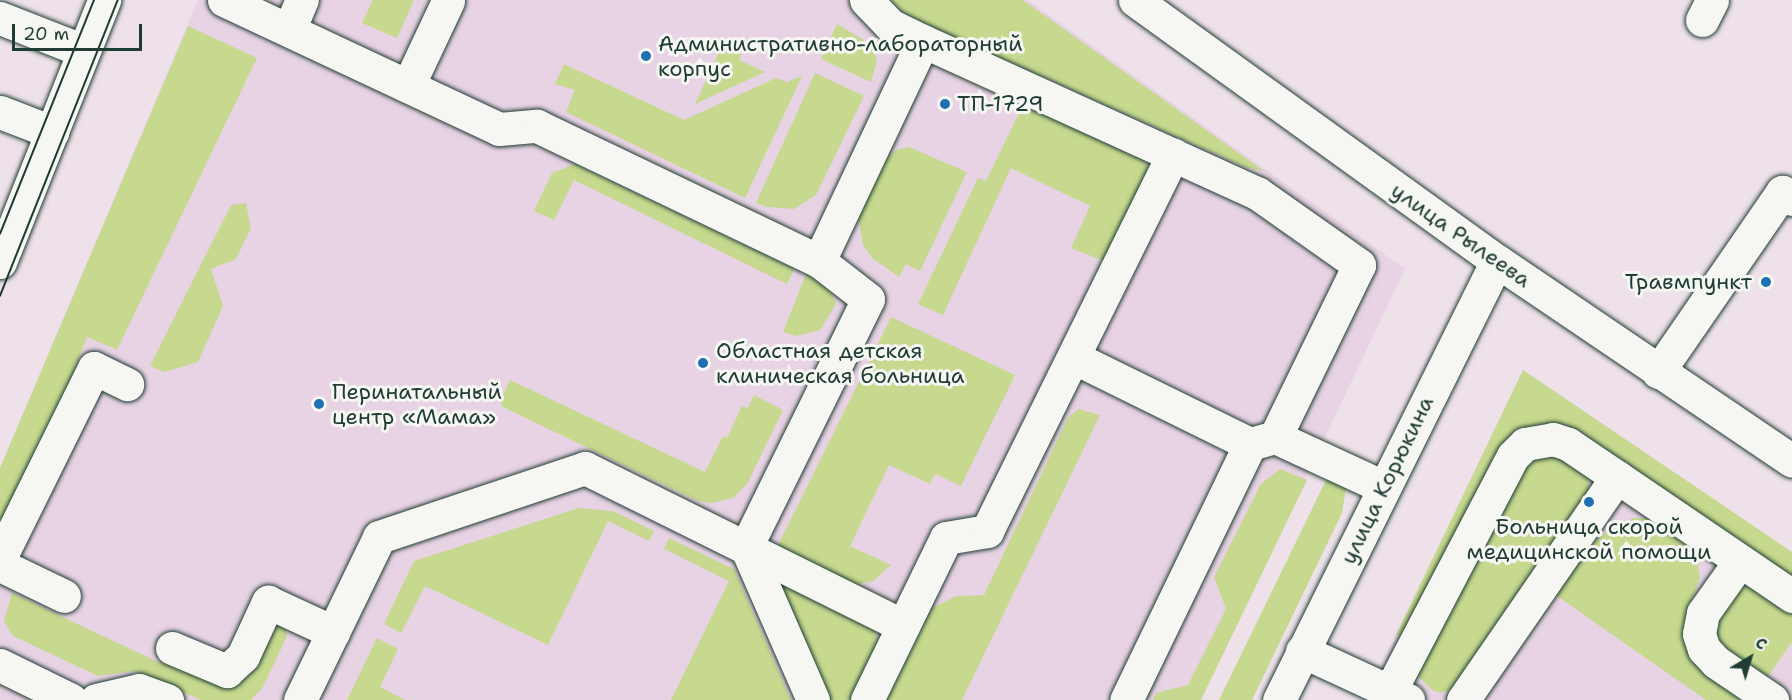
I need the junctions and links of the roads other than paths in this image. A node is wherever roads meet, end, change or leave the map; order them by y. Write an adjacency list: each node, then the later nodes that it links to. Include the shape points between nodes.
1 (104, 0): 11 (street)
2 (224, 0): 9 (street)
3 (302, 0): 9 (street)
4 (867, 0): 10 (street, via 890,25)
5 (1135, 0): 7 (street, улица Рылеева)
6 (448, 2): 12 (street)
7 (1169, 10): 19 (street, улица Рылеева)
8 (0, 18): 11 (street)
9 (289, 30): 12 (street)
10 (922, 41): 15 (street); 18 (street)
11 (84, 51): 14 (street)
12 (408, 86): 18 (street, via 499,129 537,126)
13 (0, 112): 14 (street)
14 (52, 132): 17 (street)
15 (1173, 154): 20 (street); 23 (street, via 1257,193 1359,265)
16 (1792, 199): 21 (street, via 1782,192)
17 (0, 261)
18 (819, 261): 27 (street, via 868,299)
19 (1497, 261): 21 (street, улица Рылеева); 26 (street, улица Корюкина)
20 (1076, 358): 23 (street); 33 (street, via 987,531 946,538)
21 (1658, 372): 24 (street, улица Рылеева)
22 (127, 384): 28 (street, via 94,368)
23 (1263, 441): 26 (street); 45 (street)
24 (1792, 461)
25 (1617, 477): 29 (street); 38 (street, via 1568,444 1553,439 1525,444 1513,456); 47 (street)
26 (1383, 487): 36 (street, улица Корюкина)
27 (746, 547): 33 (street); 34 (street, via 585,468 379,537); 43 (street)
28 (0, 558)
29 (1740, 561): 32 (street); 48 (street, via 1703,613 1699,634 1704,649 1716,662)
30 (0, 565): 31 (street)
31 (64, 596)
32 (1792, 596)
33 (903, 626): 44 (street)
34 (333, 632): 35 (street, via 268,602 243,656 227,671); 42 (street)
35 (172, 648)
36 (1302, 651): 38 (street); 46 (street, улица Корюкина)
37 (0, 665): 39 (street)
38 (1399, 696)
39 (71, 700)
40 (96, 700): 41 (street, via 139,690)
41 (167, 700)
42 (300, 700)
43 (813, 700)
44 (867, 700)
45 (1126, 700)
46 (1279, 700)
47 (1463, 700)
48 (1772, 700)

